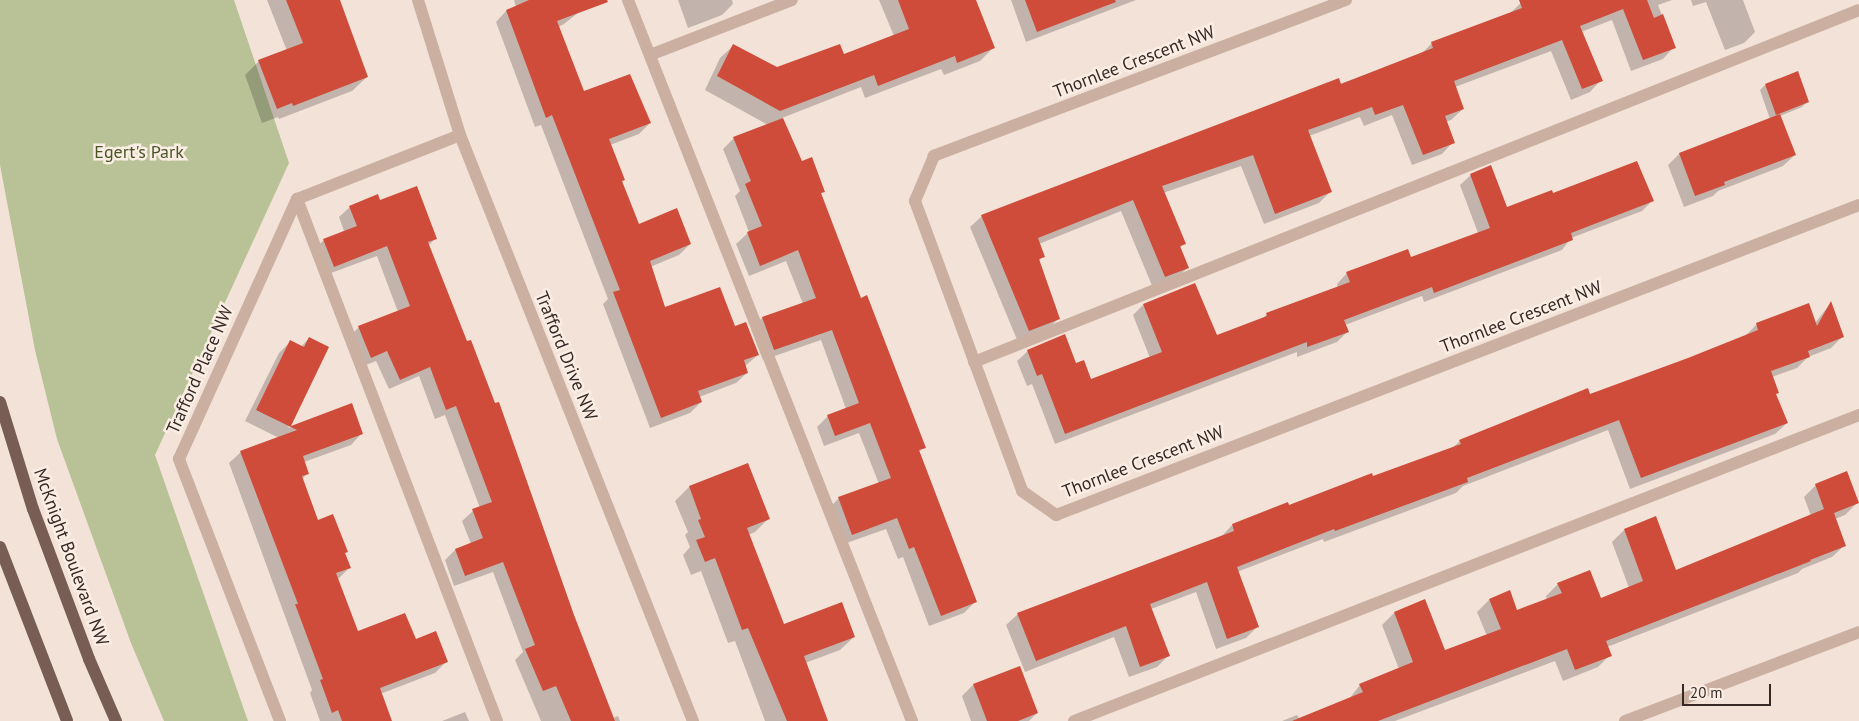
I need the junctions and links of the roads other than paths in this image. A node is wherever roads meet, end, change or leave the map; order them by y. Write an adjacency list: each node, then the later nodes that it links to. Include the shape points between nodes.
1 (418, 0): 7 (street, Trafford Drive NW)
2 (628, 0): 6 (street)
3 (792, 0): 6 (street)
4 (1346, 0): 10 (street, Thornlee Crescent NW, via 934,156 915,201)
5 (1859, 10): 10 (street)
6 (650, 55): 20 (street)
7 (460, 135): 8 (street); 19 (street, Trafford Drive NW)
8 (297, 199): 17 (street, Trafford Place NW, via 178,458); 18 (street)
9 (1859, 205): 10 (street, Thornlee Crescent NW, via 1056,515 1022,491)
10 (974, 362)
11 (0, 402): 16 (main road, McKnight Boulevard NW, via 33,509 89,660)
12 (1859, 415): 21 (street)
13 (0, 546): 15 (main road)
14 (1859, 632): 22 (street)
15 (67, 721)
16 (116, 721)
17 (280, 721)
18 (497, 721)
19 (692, 721)
20 (912, 721)
21 (1074, 721)
22 (1625, 721)

